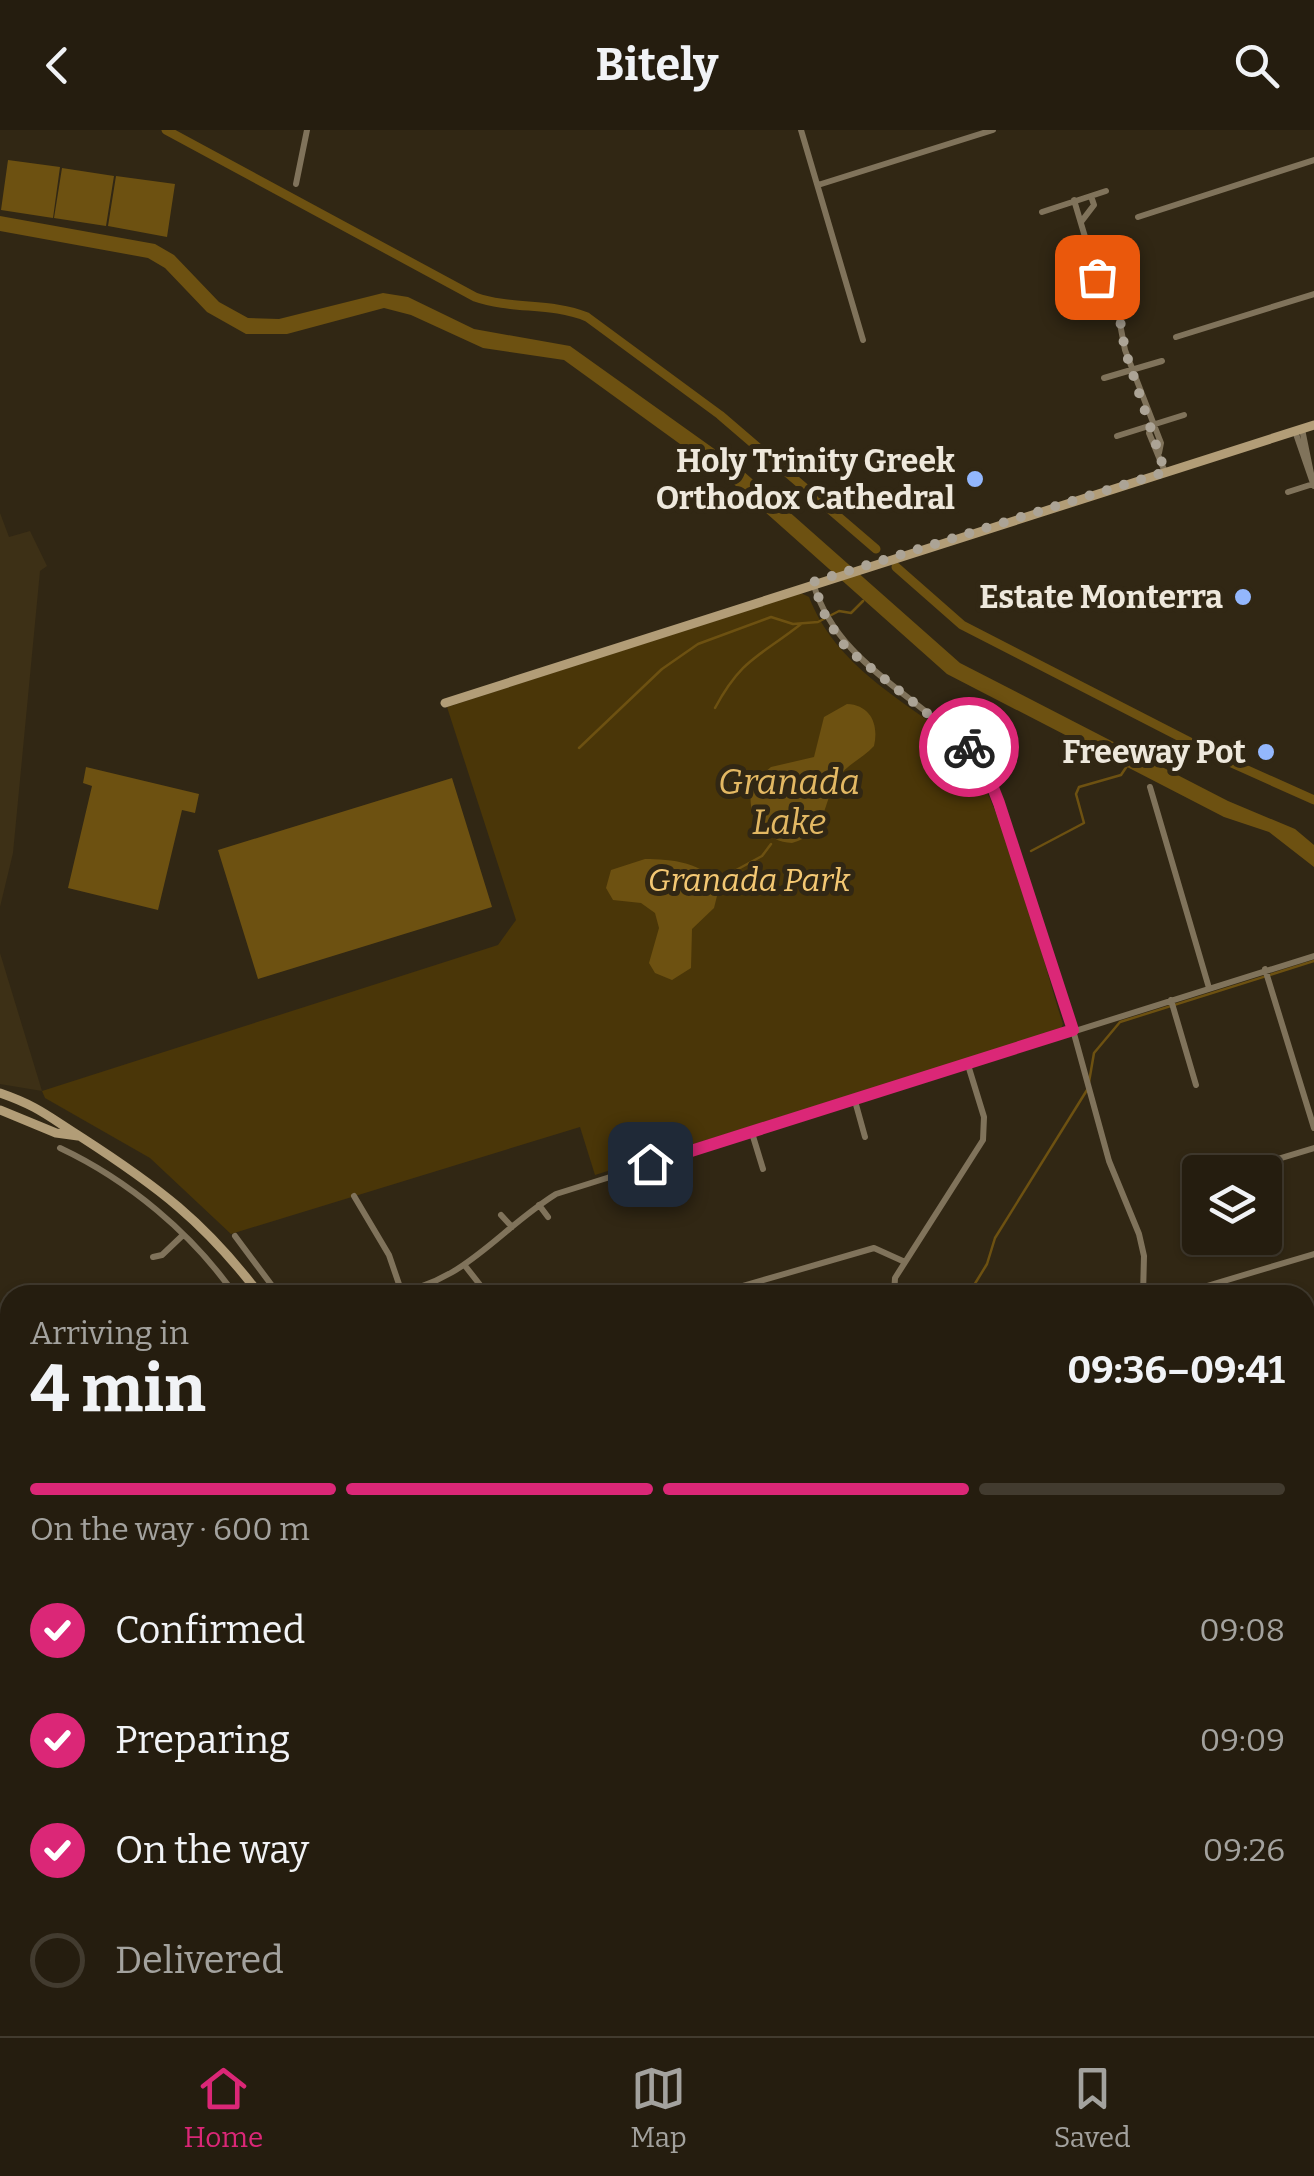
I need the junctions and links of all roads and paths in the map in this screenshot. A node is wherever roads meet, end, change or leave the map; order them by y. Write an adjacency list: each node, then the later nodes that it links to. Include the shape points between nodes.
1 (307, 130): 5 (street)
2 (800, 130): 6 (street)
3 (993, 130): 6 (street)
4 (1314, 160): 11 (street)
5 (296, 184)
6 (818, 185): 18 (street)
7 (1106, 191): 8 (street)
8 (1090, 196): 9 (street); 12 (street, via 1094,205)
9 (1074, 200): 10 (street); 12 (street)
10 (1042, 212)
11 (1138, 218)
12 (1081, 222): 14 (street)
13 (1128, 246): 14 (street)
14 (1092, 257): 15 (street); 20 (street, via 1118,308)
15 (1068, 264)
16 (1314, 294): 17 (street)
17 (1176, 337)
18 (863, 340)
19 (1162, 361): 20 (street)
20 (1132, 370): 21 (street); 24 (street)
21 (1104, 378)
22 (1184, 415): 24 (street)
23 (1314, 425): 25 (street)
24 (1151, 426): 26 (street); 28 (street)
25 (1298, 430): 27 (street); 28 (street)
26 (1117, 436)
27 (1310, 469): 29 (street)
28 (1165, 472): 31 (street)
29 (1314, 485): 30 (street)
30 (1288, 492)
31 (813, 582): 32 (street); 34 (street, via 846,648 962,738)
32 (445, 703)
33 (1013, 755): 34 (street)
34 (986, 770): 40 (street)
35 (1150, 788): 38 (street)
36 (1314, 956): 37 (street)
37 (1265, 969): 38 (street); 46 (street)
38 (1209, 988): 39 (street)
39 (1171, 1000): 40 (street); 42 (street)
40 (1073, 1030): 41 (street); 76 (street, via 1109,1160 1139,1234)
41 (968, 1065): 44 (street); 66 (street, via 984,1117 983,1140)
42 (1196, 1085)
43 (0, 1093): 48 (street, via 50,1114)
44 (855, 1101): 47 (street); 49 (street)
45 (0, 1110): 48 (street)
46 (1314, 1128)
47 (752, 1133): 54 (street); 55 (street)
48 (80, 1136): 52 (street); 69 (street, via 170,1196)
49 (865, 1137)
50 (60, 1148): 52 (street)
51 (1314, 1148): 53 (street)
52 (72, 1154): 62 (street)
53 (1282, 1158)
54 (650, 1164): 57 (street); 58 (street)
55 (763, 1170)
56 (354, 1196): 71 (street)
57 (660, 1200)
58 (539, 1204): 60 (street); 61 (street)
59 (501, 1215): 61 (street)
60 (548, 1217)
61 (512, 1227): 67 (street)
62 (183, 1235): 65 (street); 68 (street)
63 (235, 1236): 70 (street)
64 (1314, 1254): 77 (street)
65 (153, 1258)
66 (905, 1262): 74 (street, via 874,1248); 75 (street)
67 (466, 1266): 72 (street); 73 (street)
68 (226, 1285)
69 (252, 1285)
70 (272, 1285)
71 (399, 1285)
72 (421, 1285)
73 (480, 1285)
74 (746, 1285)
75 (894, 1285)
76 (1143, 1285)
77 (1211, 1285)

